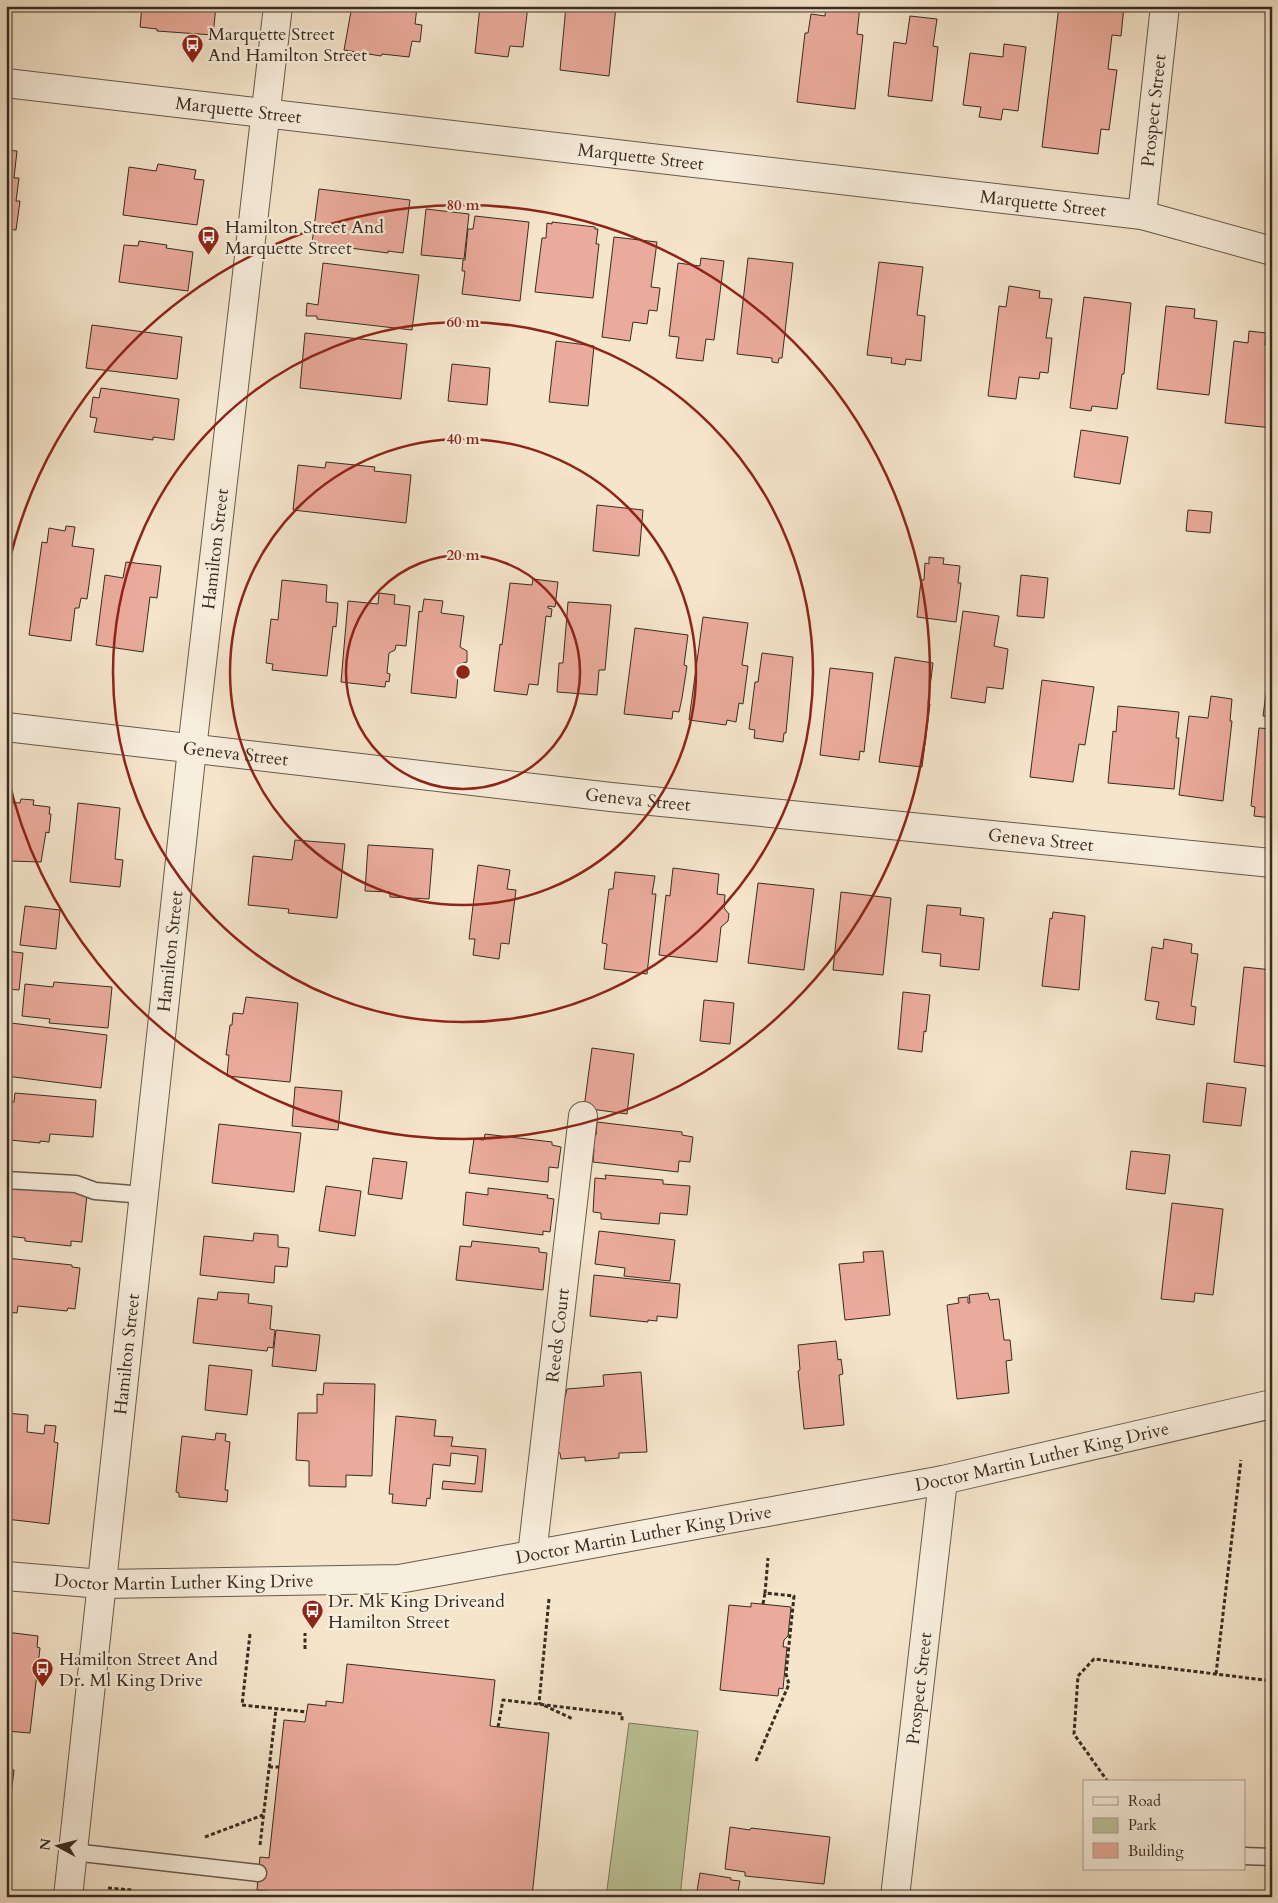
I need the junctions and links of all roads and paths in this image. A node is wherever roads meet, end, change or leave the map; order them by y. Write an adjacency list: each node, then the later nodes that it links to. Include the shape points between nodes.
1 (278, 6): 4 (street, Hamilton Street)
2 (1165, 6): 5 (street, Prospect Street)
3 (6, 83): 4 (street, Marquette Street)
4 (265, 113): 5 (street, Marquette Street); 8 (street, Hamilton Street)
5 (1142, 215): 6 (street, Marquette Street)
6 (1272, 251)
7 (6, 727): 8 (street, Geneva Street)
8 (192, 749): 9 (street, Geneva Street, via 611,797); 12 (street, Hamilton Street)
9 (1272, 863)
10 (583, 1116): 16 (street, Reeds Court)
11 (6, 1180): 12 (lane, via 76,1184 95,1191)
12 (144, 1194): 19 (street, Hamilton Street)
13 (1272, 1404): 15 (street, Doctor Martin Luther King Drive)
14 (1242, 1460): 26 (path)
15 (943, 1480): 16 (street, Doctor Martin Luther King Drive); 46 (street, Prospect Street)
16 (532, 1555): 19 (street, Doctor Martin Luther King Drive, via 398,1579)
17 (768, 1558): 20 (path)
18 (6, 1576): 19 (street, Doctor Martin Luther King Drive)
19 (102, 1584): 41 (street, Hamilton Street)
20 (765, 1593): 22 (path); 34 (path, via 794,1596 786,1674 789,1684)
21 (549, 1599): 28 (path)
22 (763, 1604)
23 (305, 1633): 25 (path)
24 (250, 1634): 29 (path, via 242,1705)
25 (305, 1649)
26 (1216, 1674): 27 (path); 37 (path, via 1094,1659 1078,1676 1074,1734)
27 (1272, 1681)
28 (539, 1703): 31 (path); 32 (path, via 622,1714); 33 (path, via 502,1700)
29 (276, 1709): 30 (path); 35 (path)
30 (306, 1712)
31 (573, 1719)
32 (622, 1721)
33 (498, 1727)
34 (756, 1761)
35 (269, 1766): 36 (path); 38 (path)
36 (279, 1767)
37 (1107, 1780)
38 (263, 1815): 39 (path); 40 (path)
39 (203, 1838)
40 (260, 1851)
41 (73, 1852): 44 (lane); 45 (street, Hamilton Street)
42 (1246, 1856): 43 (lane)
43 (1272, 1857)
44 (258, 1873)
45 (68, 1897)
46 (895, 1897)

